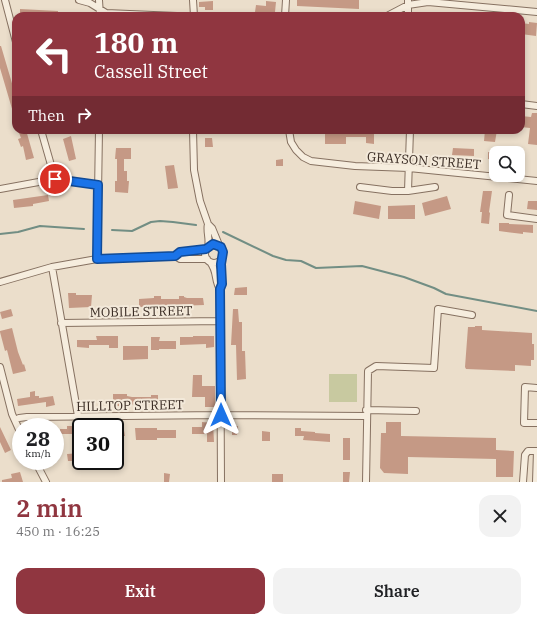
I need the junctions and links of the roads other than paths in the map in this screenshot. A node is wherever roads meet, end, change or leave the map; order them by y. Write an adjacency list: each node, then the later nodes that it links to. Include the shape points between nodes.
1 (5, 0): 14 (street)
2 (79, 0): 7 (street)
3 (99, 0): 7 (street)
4 (193, 0): 10 (street)
5 (286, 0): 11 (street)
6 (408, 3): 12 (street); 13 (street, via 428,2)
7 (100, 8): 8 (street); 9 (street)
8 (100, 12)
9 (105, 12)
10 (194, 12)
11 (286, 12)
12 (393, 12)
13 (537, 12)
14 (12, 27)
15 (525, 104): 16 (street)
16 (537, 106)
17 (42, 134): 23 (street)
18 (99, 134): 25 (street)
19 (193, 134): 32 (street, via 194,170)
20 (290, 134): 22 (street, GRAYSON STREET, via 291,142 296,150 310,160 355,166)
21 (410, 134): 22 (street)
22 (409, 168): 24 (street, GRAYSON STREET); 29 (street)
23 (55, 179): 25 (street); 28 (street)
24 (537, 181)
25 (98, 185): 36 (street)
26 (360, 187): 29 (street)
27 (435, 187): 29 (street)
28 (0, 189)
29 (408, 192)
30 (509, 195): 31 (street, via 507,215)
31 (537, 219)
32 (208, 224): 33 (street); 34 (street)
33 (218, 245): 34 (street, via 213,244); 37 (street, via 223,252)
34 (207, 248): 35 (street, via 180,252); 38 (street, via 205,255)
35 (175, 256): 36 (street); 38 (street, via 180,259)
36 (97, 259): 39 (street)
37 (222, 259): 38 (street, via 217,262); 41 (street)
38 (209, 261): 41 (street, via 216,271)
39 (52, 267): 40 (street); 44 (street)
40 (0, 282)
41 (220, 289): 43 (street)
42 (472, 315): 48 (street, via 438,309 434,368 376,366 368,372)
43 (221, 321): 44 (street, MOBILE STREET); 49 (street)
44 (61, 323): 50 (street)
45 (0, 367): 51 (street)
46 (537, 388): 53 (street, via 525,387 524,423)
47 (416, 411): 48 (street, HILLTOP STREET)
48 (366, 413): 49 (street, HILLTOP STREET); 58 (street)
49 (221, 415): 50 (street, HILLTOP STREET); 57 (street)
50 (78, 416): 52 (street, HILLTOP STREET)
51 (14, 418)
52 (19, 418)
53 (537, 423)
54 (537, 451): 59 (street, via 528,451 525,455); 60 (street)
55 (40, 470): 56 (street)
56 (46, 482)
57 (222, 482)
58 (366, 482)
59 (523, 482)
60 (536, 482)

